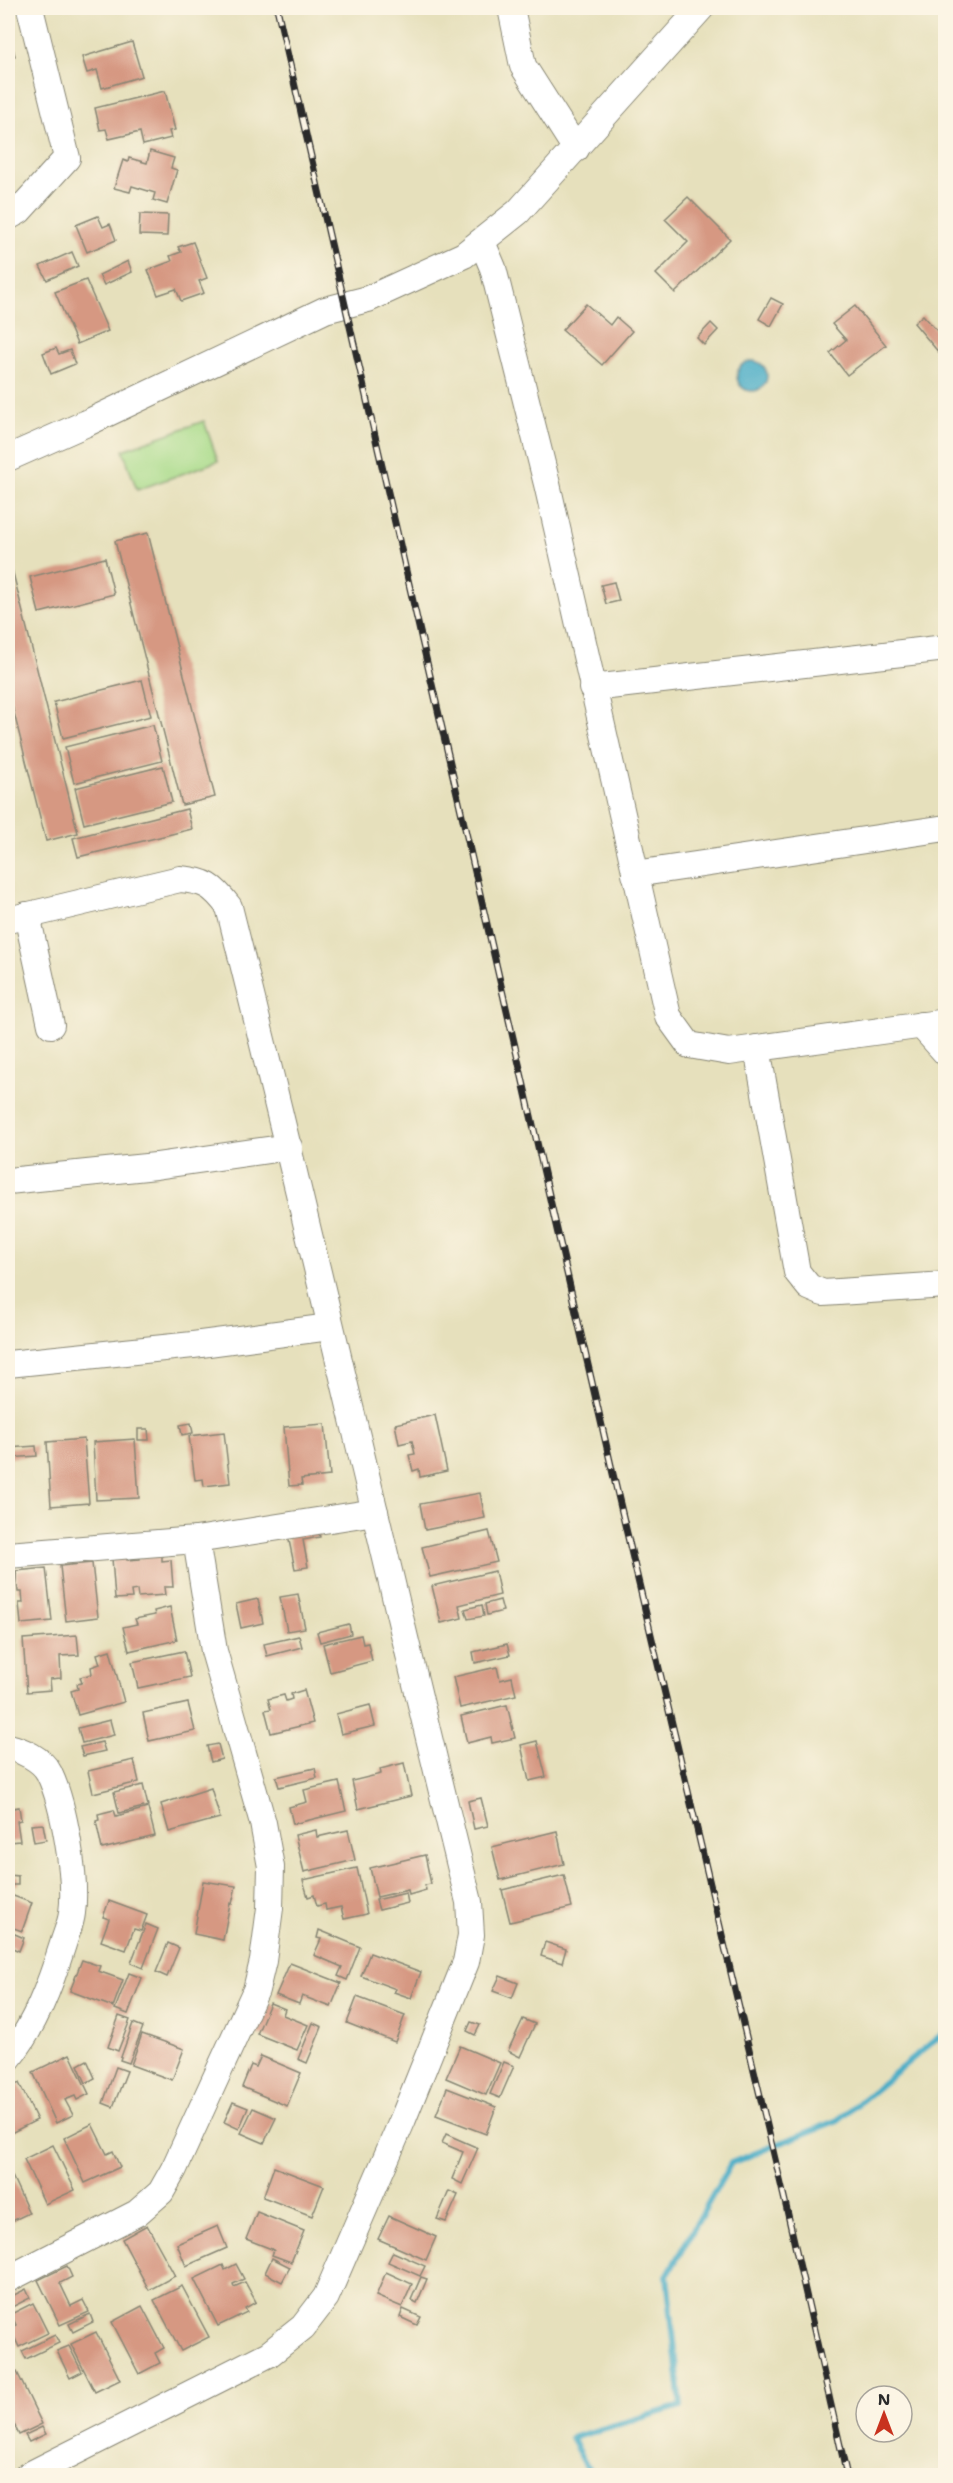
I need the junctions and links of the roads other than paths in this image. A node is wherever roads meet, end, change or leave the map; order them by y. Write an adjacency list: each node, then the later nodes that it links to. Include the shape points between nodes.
1 (30, 8): 5 (street, via 67,158 19,211)
2 (511, 8): 4 (street, via 523,66)
3 (701, 8): 4 (street)
4 (576, 149): 6 (street, via 518,212)
5 (8, 216)
6 (482, 242): 7 (street, via 464,255 368,299 325,310); 9 (street, via 493,268 533,427)
7 (8, 458)
8 (945, 648): 9 (street)
9 (592, 688): 11 (street)
10 (945, 828): 11 (street)
11 (635, 874): 15 (street, via 668,1016 689,1045 729,1052)
12 (17, 918): 14 (street); 17 (street, via 180,879 199,881 215,889 229,907)
13 (933, 1023): 15 (street); 16 (street)
14 (51, 1025)
15 (757, 1048): 19 (street, via 797,1272 809,1287 823,1293)
16 (945, 1053)
17 (289, 1147): 18 (street); 20 (street)
18 (8, 1181)
19 (945, 1285)
20 (330, 1327): 21 (street); 22 (street)
21 (8, 1364)
22 (375, 1512): 23 (street); 28 (street, via 469,1902 471,1935 466,1962 326,2297 303,2327 269,2354)
23 (196, 1540): 24 (street); 27 (street, via 214,1651 263,1823 271,1867 261,1971 256,1990 161,2192 137,2213)
24 (8, 1554)
25 (8, 1747): 26 (street, via 24,1751 48,1771 62,1815 72,1874 72,1913 54,1973 25,2036)
26 (8, 2059)
27 (8, 2278)
28 (27, 2475)

